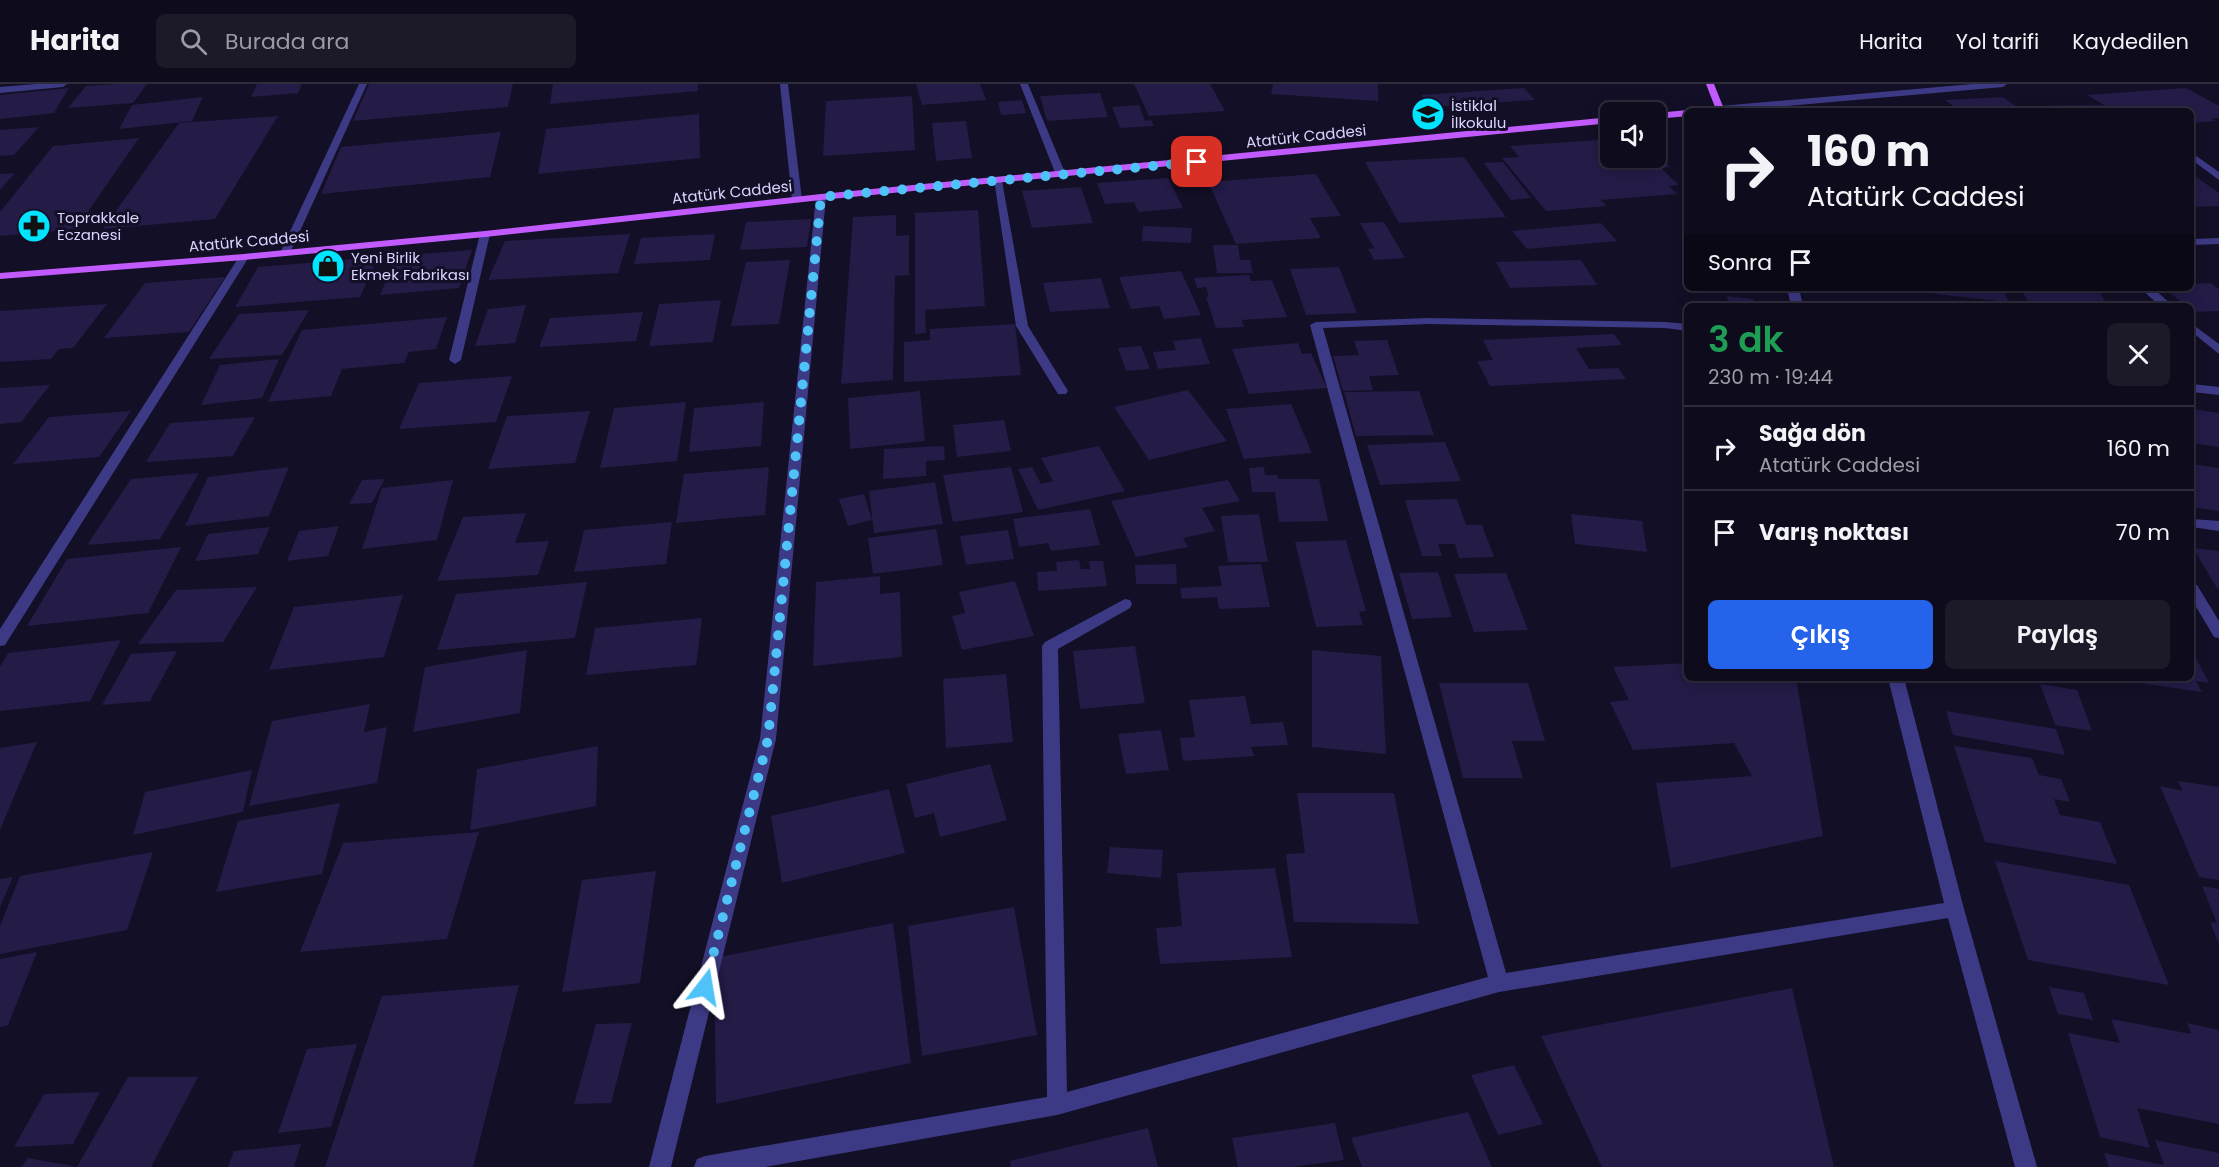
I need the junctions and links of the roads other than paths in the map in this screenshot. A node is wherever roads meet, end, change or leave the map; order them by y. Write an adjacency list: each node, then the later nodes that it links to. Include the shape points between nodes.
1 (63, 84): 7 (street)
2 (363, 84): 22 (street)
3 (784, 84): 18 (street)
4 (1024, 84): 14 (street)
5 (1710, 84): 8 (main road)
6 (2004, 84): 9 (street)
7 (0, 90)
8 (1720, 108)
9 (1743, 108)
10 (1684, 112): 11 (main road)
11 (1666, 115)
12 (1600, 121): 14 (main road, Atatürk Caddesi)
13 (2194, 158): 15 (street)
14 (1060, 175): 16 (main road, Atatürk Caddesi)
15 (2219, 177)
16 (997, 181): 17 (main road, Atatürk Caddesi); 32 (street, via 1022,326)
17 (821, 197): 18 (main road, Atatürk Caddesi); 44 (street, via 768,739)
18 (798, 200): 19 (main road, Atatürk Caddesi)
19 (485, 234): 22 (main road, Atatürk Caddesi); 30 (street)
20 (2219, 241): 21 (street)
21 (2194, 242)
22 (285, 253): 23 (main road, Atatürk Caddesi)
23 (244, 257): 24 (main road, Atatürk Caddesi); 39 (street)
24 (0, 276)
25 (2150, 291): 26 (street)
26 (2164, 303)
27 (1684, 327): 42 (street, via 1429,321 1316,325)
28 (2194, 329): 29 (street)
29 (2219, 350)
30 (455, 360)
31 (2194, 388): 33 (street)
32 (1062, 391)
33 (2219, 392)
34 (2194, 523): 35 (street)
35 (2219, 526)
36 (2194, 592): 38 (street)
37 (1125, 604): 43 (street, via 1050,646)
38 (2219, 633)
39 (0, 641)
40 (1897, 681): 41 (street)
41 (1955, 909): 42 (street); 46 (street)
42 (1499, 983): 43 (street)
43 (1057, 1105): 45 (street)
44 (660, 1167)
45 (705, 1167)
46 (2026, 1167)

